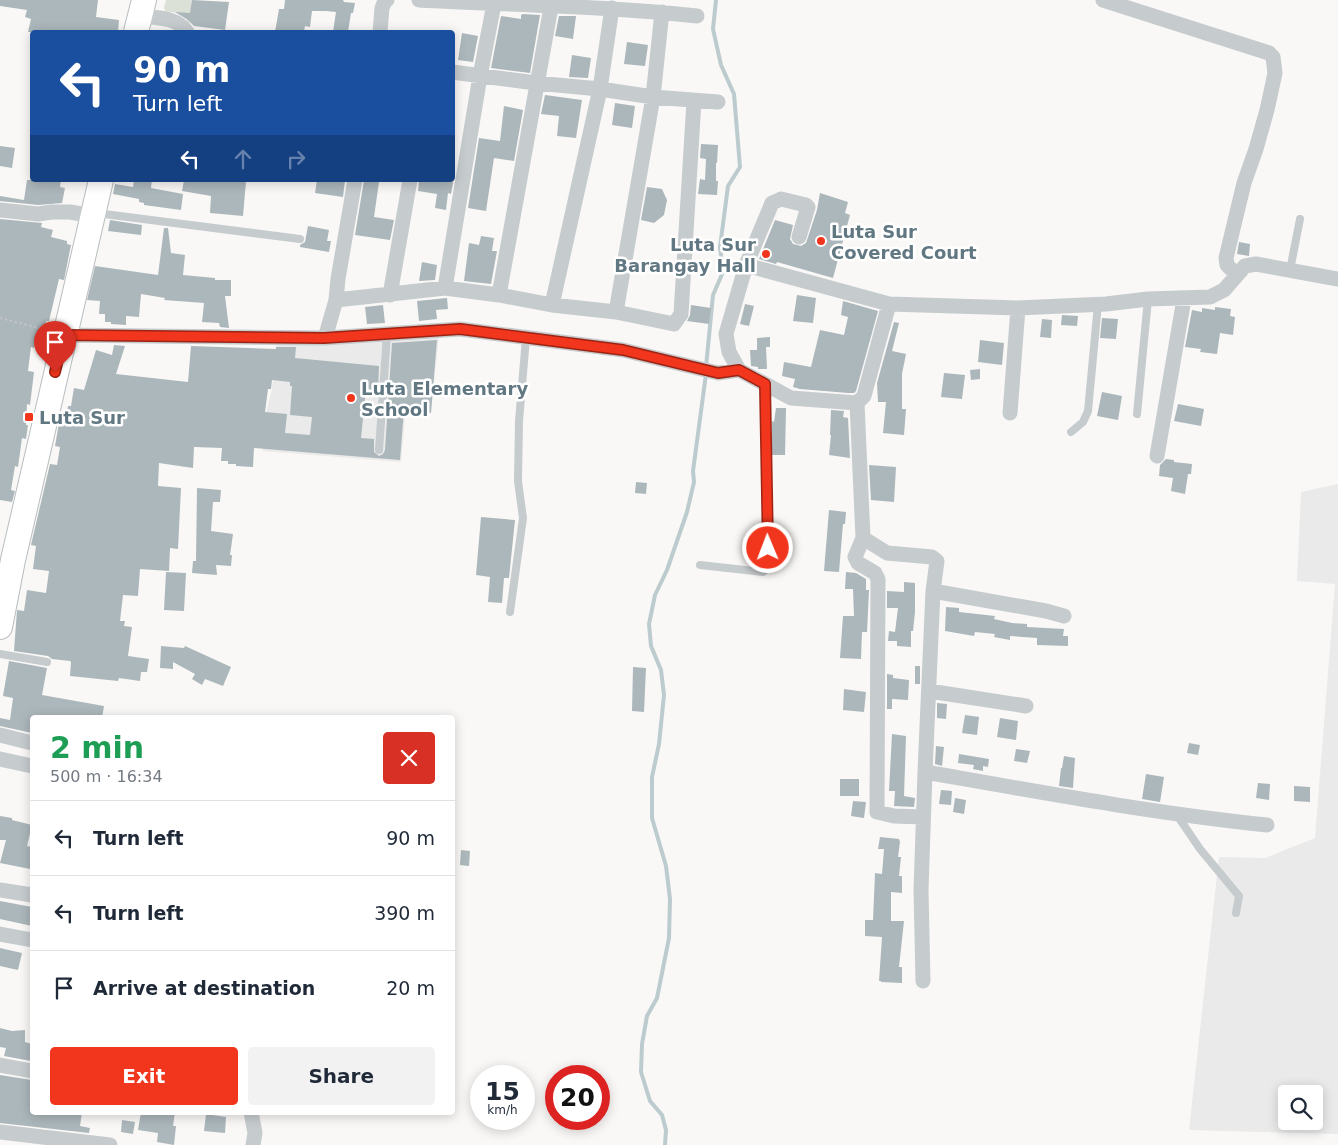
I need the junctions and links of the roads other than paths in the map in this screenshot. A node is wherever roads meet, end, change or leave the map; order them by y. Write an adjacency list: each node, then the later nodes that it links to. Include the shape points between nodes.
1 (387, 0): 11 (street, via 382,8)
2 (419, 0): 4 (street)
3 (1103, 0): 29 (street, via 1269,53 1273,57 1276,67 1267,110 1244,183 1226,258 1227,265)
4 (494, 4): 5 (street); 13 (street)
5 (551, 7): 6 (street); 14 (street)
6 (612, 8): 7 (street); 15 (street)
7 (662, 12): 9 (street); 16 (street)
8 (140, 16): 10 (street, via 175,21)
9 (697, 16)
10 (185, 30)
11 (380, 30)
12 (455, 72): 13 (street)
13 (480, 76): 14 (street); 31 (street)
14 (536, 83): 15 (street); 33 (street)
15 (600, 89): 16 (street); 39 (street)
16 (652, 97): 17 (street); 41 (street)
17 (694, 102): 18 (street); 41 (street, via 681,314 674,324)
18 (718, 102)
19 (101, 182): 23 (highway)
20 (355, 182): 36 (street)
21 (410, 182): 32 (street)
22 (0, 210): 23 (street)
23 (93, 215): 26 (lane); 43 (highway)
24 (1300, 219): 28 (lane)
25 (799, 237): 27 (street, via 808,207 781,199 772,203)
26 (300, 240)
27 (746, 265): 37 (street); 46 (street, via 726,334 729,352)
28 (1290, 270): 29 (street, via 1249,264); 30 (street)
29 (1236, 274): 35 (street, via 1216,295)
30 (1338, 279)
31 (445, 288): 32 (street); 33 (street)
32 (390, 295): 36 (street)
33 (499, 295): 39 (street)
34 (1148, 298): 35 (street); 38 (street); 50 (lane)
35 (1184, 299): 53 (street)
36 (336, 300): 44 (street)
37 (890, 304): 40 (street); 48 (street, via 864,396)
38 (1098, 304): 40 (street); 51 (lane, via 1088,411 1083,422)
39 (552, 305): 41 (street)
40 (1018, 308): 49 (street)
41 (616, 312)
42 (387, 334): 44 (street); 45 (street, via 460,329); 52 (lane)
43 (64, 335): 44 (street); 55 (highway)
44 (324, 338)
45 (526, 338): 46 (street, via 623,350 718,373); 58 (lane, via 518,482 523,518)
46 (739, 370): 47 (street)
47 (765, 384): 48 (street, via 791,398); 56 (lane, via 769,567 763,572)
48 (857, 403): 54 (street)
49 (1010, 413)
50 (1138, 414)
51 (1071, 432)
52 (380, 450)
53 (1157, 456)
54 (862, 538): 57 (street, via 887,553 932,557 936,561); 71 (street, via 855,557 878,579 877,812)
55 (6, 559): 60 (highway)
56 (700, 565)
57 (933, 591): 59 (street); 63 (street)
58 (510, 612)
59 (1064, 616)
60 (0, 627)
61 (0, 654): 62 (lane)
62 (47, 662)
63 (929, 691): 64 (street); 69 (street)
64 (1026, 706)
65 (0, 735): 66 (street)
66 (30, 742)
67 (0, 759): 68 (street)
68 (30, 766)
69 (925, 772): 70 (street); 71 (street)
70 (1176, 814): 72 (street); 75 (lane, via 1239,896)
71 (923, 817): 78 (street)
72 (1267, 825)
73 (0, 890): 74 (street)
74 (30, 896)
75 (1236, 913)
76 (0, 934): 77 (street)
77 (30, 940)
78 (923, 980)
79 (0, 1065): 80 (street)
80 (30, 1071)
81 (252, 1115): 84 (street, via 255,1133)
82 (0, 1132): 83 (street)
83 (110, 1145)
84 (253, 1145)

